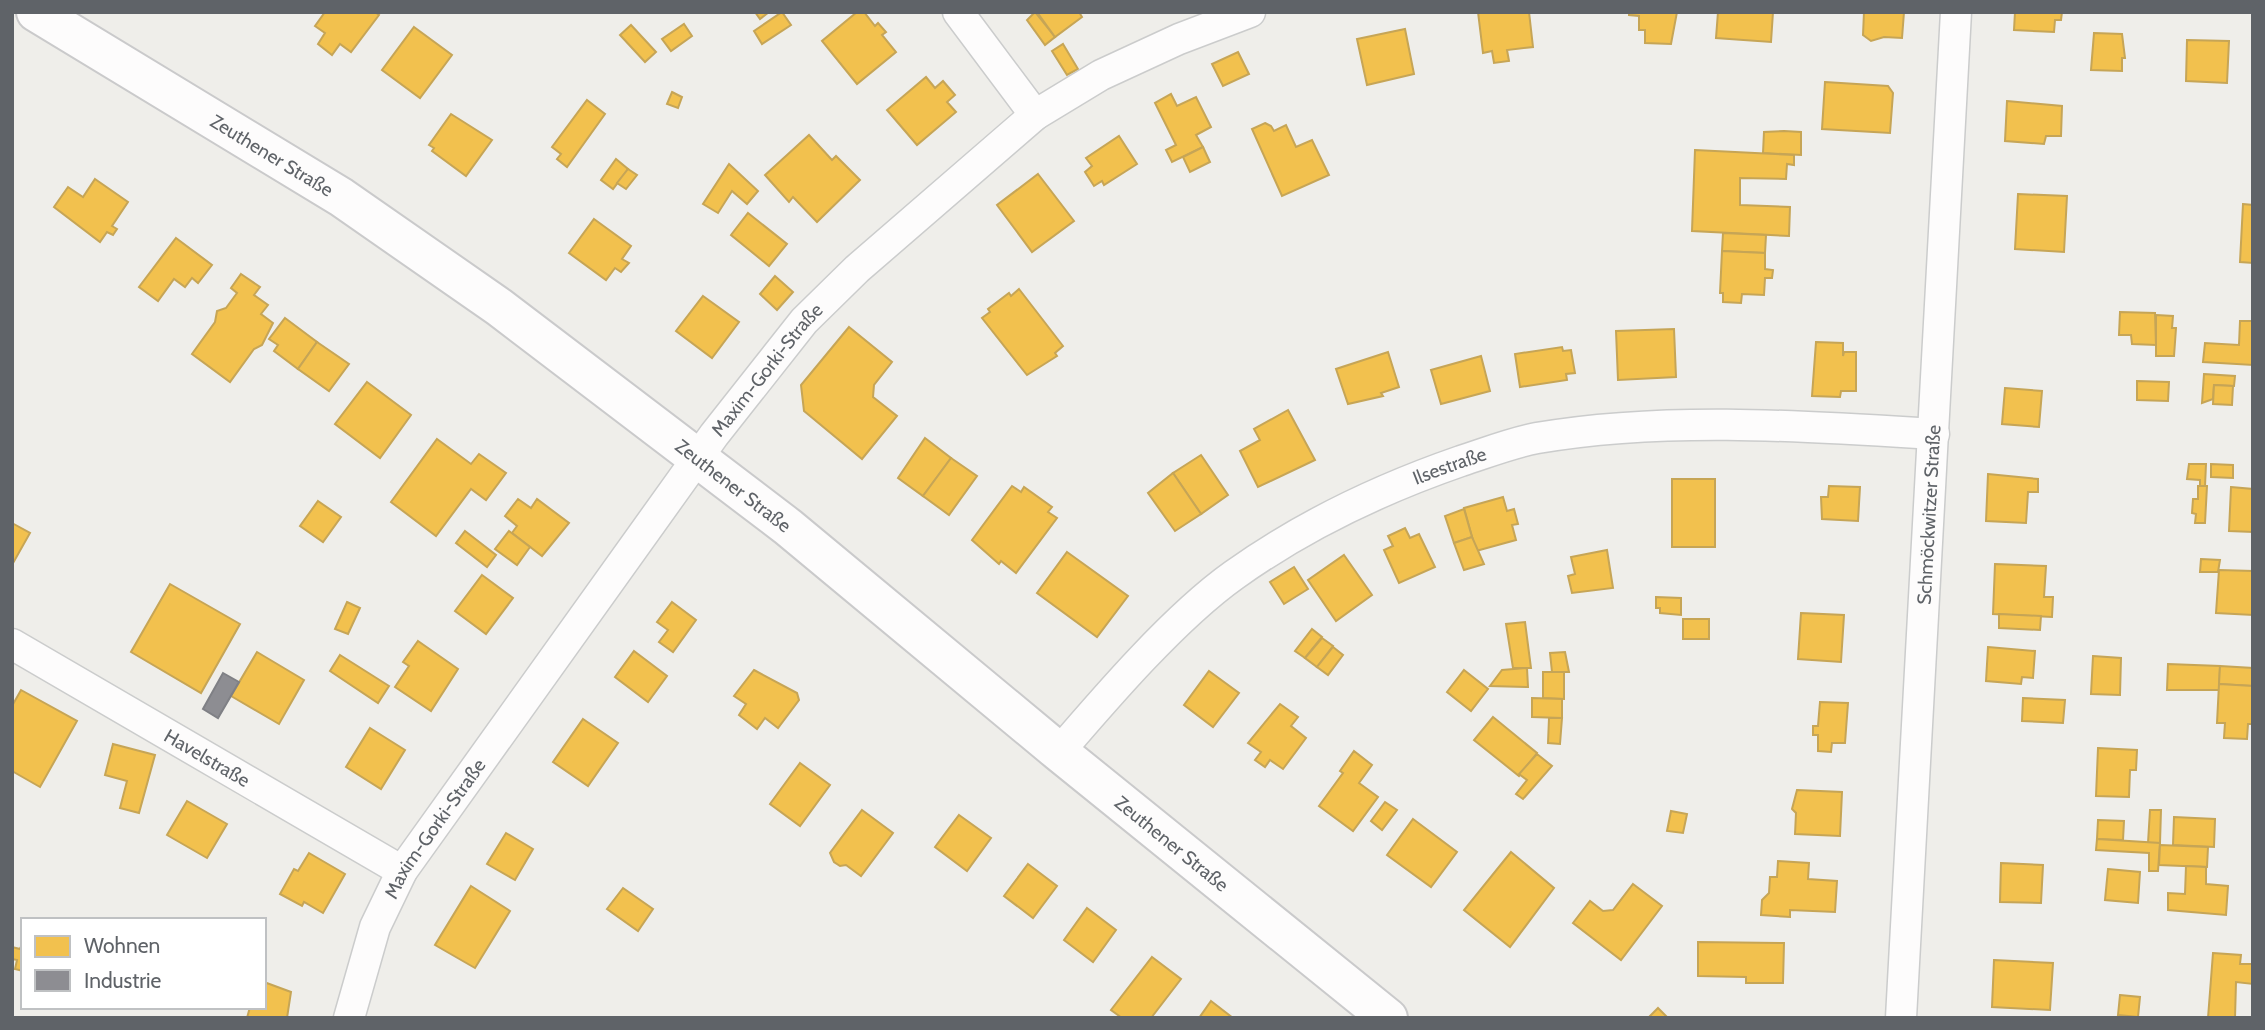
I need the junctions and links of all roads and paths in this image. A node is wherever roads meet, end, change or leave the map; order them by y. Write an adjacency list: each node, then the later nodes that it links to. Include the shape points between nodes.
1 (36, 12): 7 (main road, Zeuthener Straße, via 341,197 499,307)
2 (958, 12): 5 (street)
3 (1250, 12): 5 (street, Maxim-Gorki-Straße, via 1100,75)
4 (1956, 12): 6 (street, Schmöckwitzer Straße)
5 (1035, 115): 7 (street, Maxim-Gorki-Straße, via 814,311)
6 (1934, 434): 9 (street, Ilsestraße, via 1796,428 1594,430 1534,439 1414,478 1307,528 1233,575 1182,621); 13 (street, Schmöckwitzer Straße)
7 (697, 459): 9 (main road, Zeuthener Straße, via 788,527); 10 (street, Maxim-Gorki-Straße)
8 (12, 644): 10 (street, Havelstraße)
9 (1059, 752): 12 (main road, Zeuthener Straße)
10 (402, 872): 11 (street, Maxim-Gorki-Straße, via 375,927)
11 (349, 1018)
12 (1388, 1018)
13 (1901, 1018)

